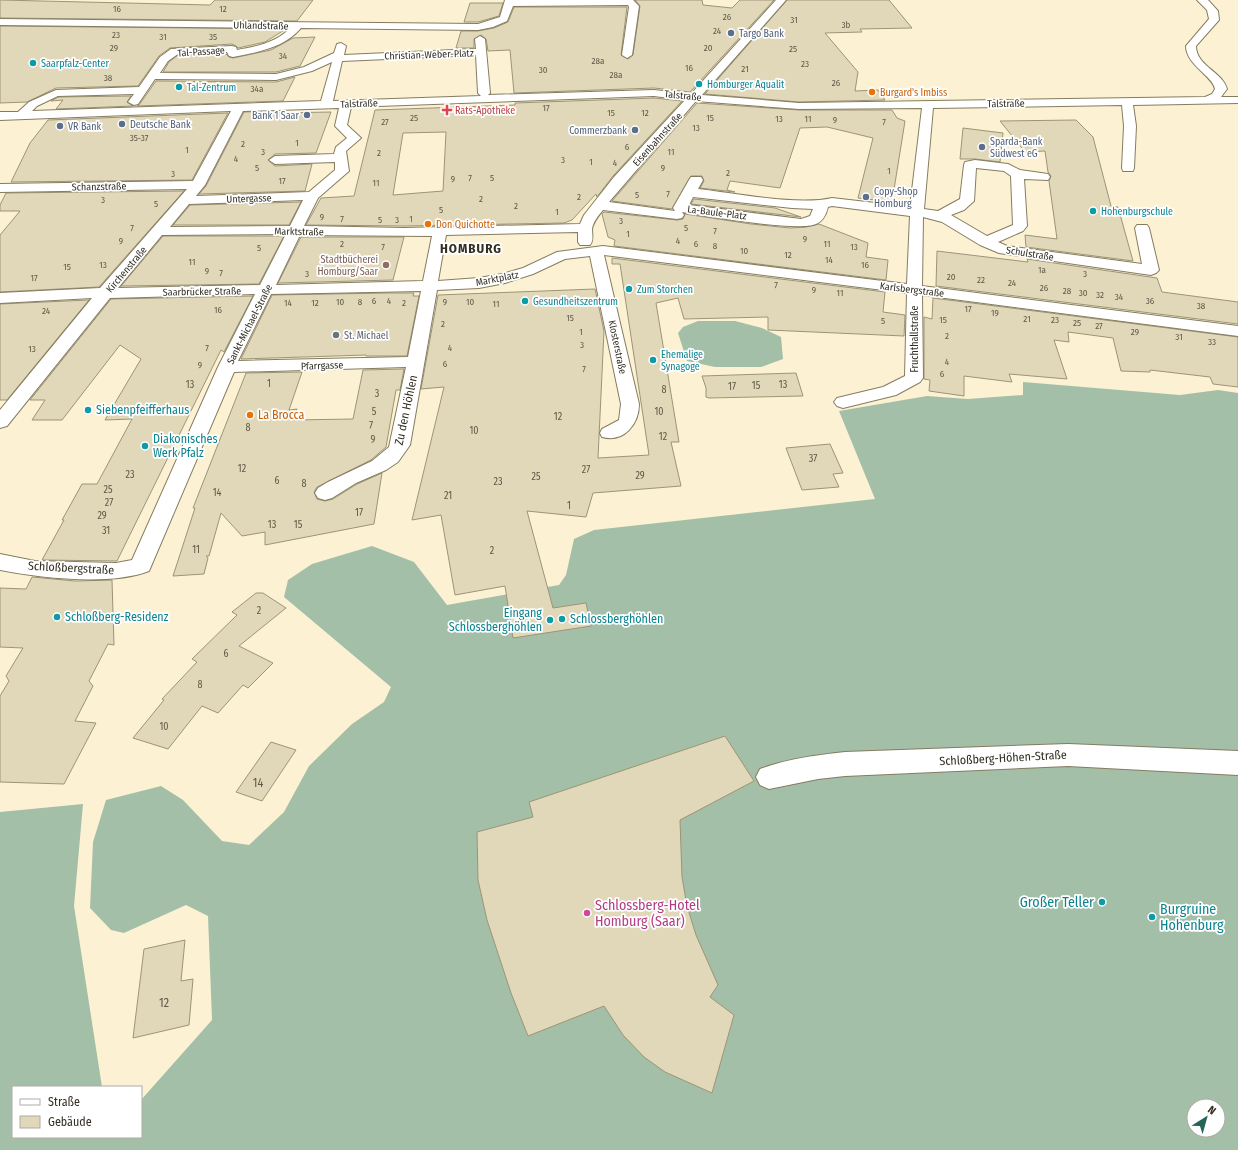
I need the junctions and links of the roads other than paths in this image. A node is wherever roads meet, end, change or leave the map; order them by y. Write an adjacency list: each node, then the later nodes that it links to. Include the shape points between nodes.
1 (781, 0): 19 (street, Eisenbahnstraße)
2 (1202, 0): 14 (street, via 1212,9 1214,20 1191,46 1191,52 1196,61)
3 (509, 2): 7 (street, Uhlandstraße, via 504,19 490,26); 9 (street, Uhlandstraße, via 630,2 634,6)
4 (0, 22): 5 (street, Uhlandstraße)
5 (298, 25): 6 (street, Uhlandstraße); 11 (street, Tal-Passage, via 288,37)
6 (342, 26): 7 (street, Uhlandstraße); 10 (street, via 346,29)
7 (478, 26): 8 (street)
8 (481, 52): 10 (street, Christian-Weber-Platz); 18 (street, Christian-Weber-Platz)
9 (627, 55)
10 (337, 57): 12 (street, Tal-Passage); 23 (street, via 326,83)
11 (227, 65): 12 (street, Tal-Passage, via 276,77); 13 (street, Tal-Passage); 13 (street, Tal-Passage, via 232,49 175,51 164,59); 27 (street)
12 (286, 75): 15 (street, Tal-Passage)
13 (152, 76): 17 (street, Tal-Passage)
14 (1214, 77): 16 (street); 20 (street, via 1221,89 1216,96)
15 (304, 81)
16 (1233, 84)
17 (142, 90): 28 (street); 29 (street, via 56,93 33,104)
18 (484, 93)
19 (695, 96): 24 (street, Talstraße, via 654,93); 25 (street, Talstraße, via 765,105); 41 (street, Eisenbahnstraße)
20 (1208, 100): 21 (street, Talstraße); 22 (street, Talstraße)
21 (1238, 100)
22 (1127, 102): 25 (street, Talstraße); 33 (street, via 1131,122)
23 (326, 104): 24 (street, Talstraße); 26 (street, Talstraße)
24 (346, 104): 31 (street, Sankt-Michael-Straße, via 341,126 355,138 340,150)
25 (928, 104): 42 (street, Fruchthallstraße)
26 (239, 108): 27 (street, Talstraße); 36 (street, Kirchenstraße)
27 (206, 109): 28 (street, Talstraße)
28 (127, 111): 29 (street, Talstraße)
29 (21, 115): 30 (street, Talstraße)
30 (0, 116)
31 (340, 158): 32 (street); 39 (street, Sankt-Michael-Straße, via 342,171)
32 (275, 160)
33 (1128, 168)
34 (1017, 174): 35 (street); 44 (street, via 1008,168 975,164 970,166 967,201); 50 (street, via 1020,226)
35 (1043, 177)
36 (198, 185): 38 (street, Schanzstraße); 40 (street, Kirchenstraße)
37 (692, 186): 42 (street, La-Baule-Platz, via 680,208 801,223 817,218 821,205 832,202)
38 (0, 188)
39 (312, 196): 40 (street, Untergasse); 47 (street, Sankt-Michael-Straße)
40 (186, 200): 48 (street, Kirchenstraße)
41 (599, 205): 43 (street, La-Baule-Platz); 45 (street, Eisenbahnstraße)
42 (916, 212): 44 (street, Schulstraße); 54 (street, Fruchthallstraße)
43 (677, 215)
44 (939, 215): 50 (street, Schulstraße)
45 (585, 228): 49 (street, Marktstraße); 51 (street)
46 (1142, 228): 50 (street, Schulstraße, via 1151,270 1018,253)
47 (295, 230): 48 (street, Marktstraße); 49 (street, Marktstraße); 53 (street, Sankt-Michael-Straße)
48 (158, 231): 55 (street, Kirchenstraße)
49 (440, 231): 52 (street)
50 (985, 242)
51 (591, 251): 52 (street, Marktplatz, via 562,255 528,271 505,278 479,283); 54 (street, Karlsbergstraße, via 621,252); 62 (street, Klosterstraße, via 630,404 630,418 622,429)
52 (429, 286): 53 (street, Saarbrücker Straße); 58 (street, Zu den Höhlen)
53 (267, 289): 55 (street, Saarbrücker Straße); 59 (street, Sankt-Michael-Straße)
54 (914, 289): 57 (street, Karlsbergstraße); 60 (street, Fruchthallstraße, via 914,378 892,390)
55 (105, 293): 56 (street, Saarbrücker Straße); 61 (street, Kirchenstraße)
56 (0, 298)
57 (1238, 331)
58 (416, 362): 59 (street, Pfarrgasse); 63 (street, Zu den Höhlen, via 400,445 396,452 378,468 352,477)
59 (227, 367): 65 (street, Sankt-Michael-Straße)
60 (843, 402)
61 (0, 422)
62 (609, 433)
63 (325, 493)
64 (0, 562): 65 (street, Schloßbergstraße, via 35,569 116,571)
65 (141, 565)
66 (1238, 763): 67 (street, Schloßberg-Höhen-Straße, via 1068,755 845,764)
67 (769, 777)

